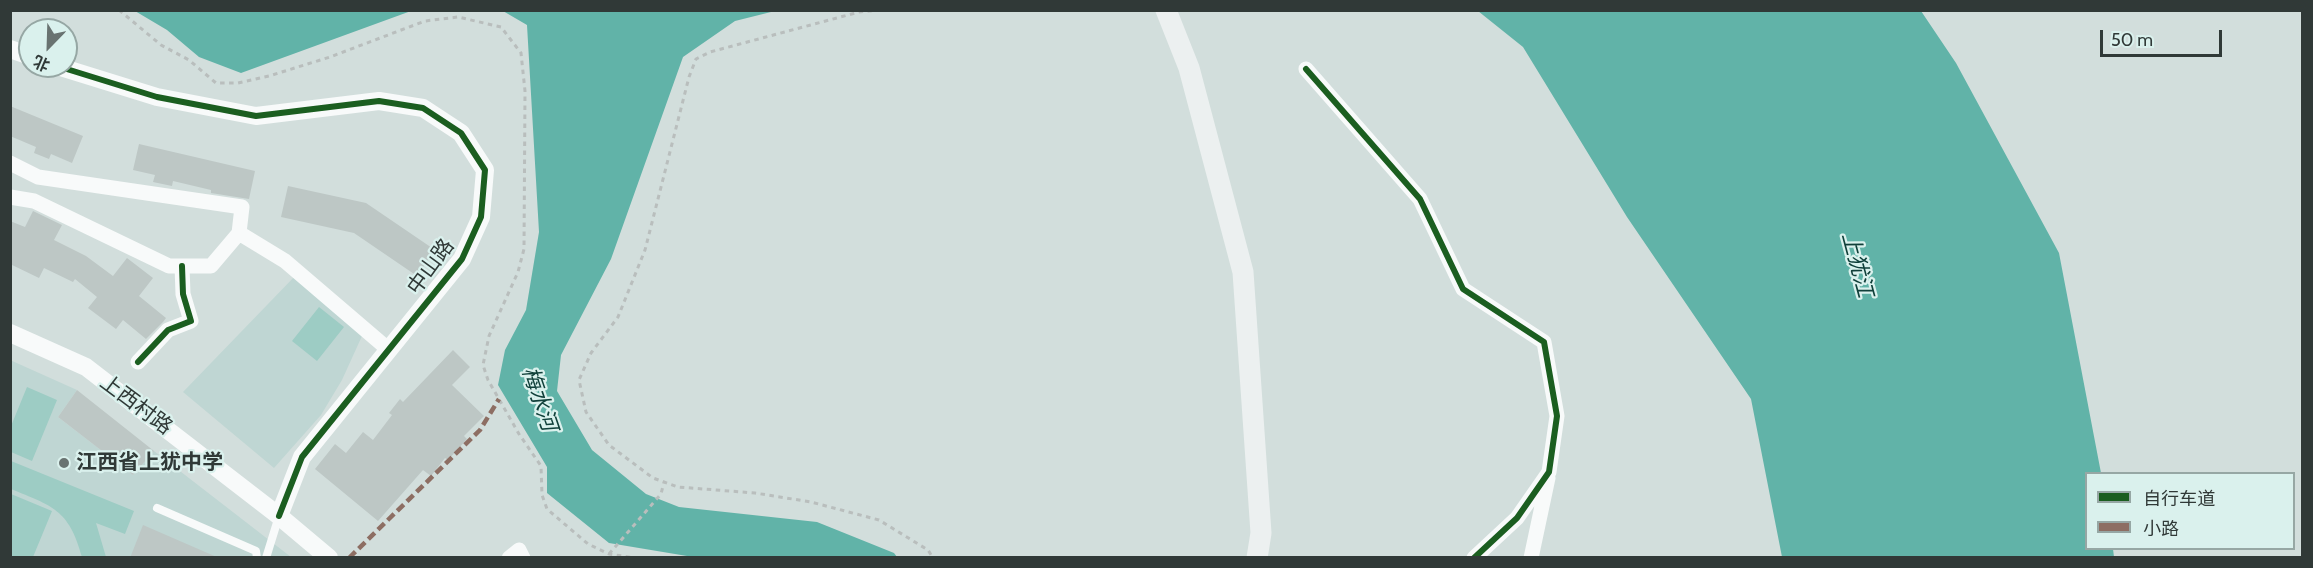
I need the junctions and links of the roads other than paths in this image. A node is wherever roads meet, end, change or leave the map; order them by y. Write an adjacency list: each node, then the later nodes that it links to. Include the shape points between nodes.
1 (1166, 10): 19 (main road, via 1189,68 1243,272 1261,533)
2 (1306, 69): 11 (street, via 1420,200 1463,289 1544,342 1557,416)
3 (78, 73): 9 (street, 中山路, via 157,97 256,116 379,101 423,108 460,133 485,170 481,217 462,259)
4 (10, 163): 6 (street, via 38,177 242,207)
5 (10, 197): 7 (street, via 34,201 169,266)
6 (239, 233): 7 (street, via 211,266); 9 (street, via 285,261)
7 (182, 266): 10 (street, via 183,294 191,321 168,330)
8 (10, 333): 13 (street, 上西村路, via 86,367)
9 (389, 350): 13 (street, 中山路, via 302,458)
10 (138, 362)
11 (1549, 472): 20 (street, via 1517,518); 21 (street)
12 (157, 508): 14 (lane, via 256,551)
13 (279, 516): 15 (lane); 16 (street, 上西村路)
14 (256, 558)
15 (266, 558)
16 (329, 558)
17 (509, 558): 18 (street, via 519,550)
18 (523, 558)
19 (1257, 558)
20 (1474, 558)
21 (1531, 558)

